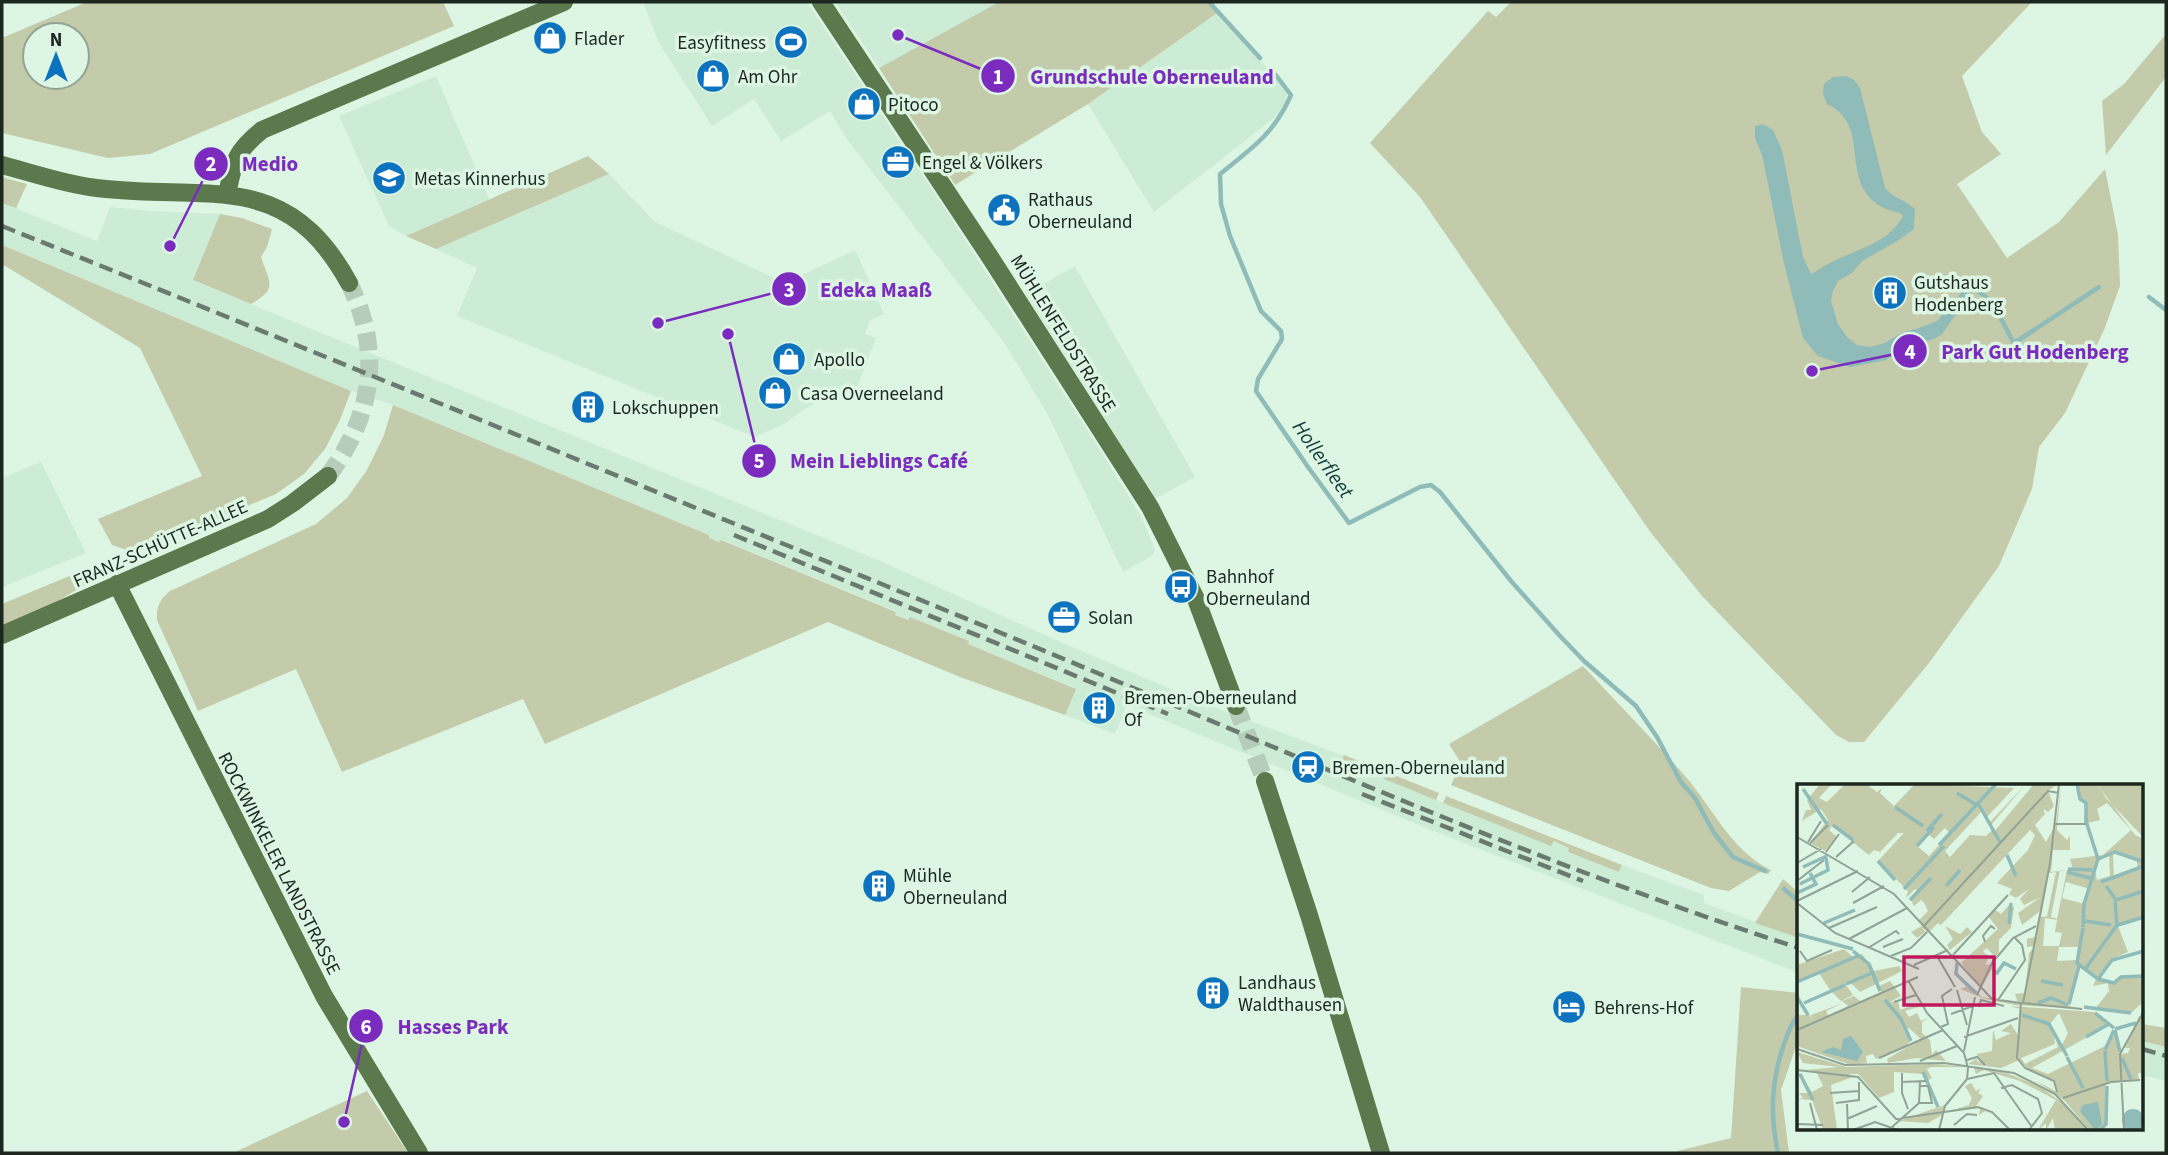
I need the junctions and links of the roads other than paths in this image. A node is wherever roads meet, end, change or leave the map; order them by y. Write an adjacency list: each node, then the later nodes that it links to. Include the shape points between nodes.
1 (564, 2): 4 (street, via 262,131 242,146)
2 (821, 2): 9 (street, MÜHLENFELDSTRASSE, via 1150,507 1196,598)
3 (2, 165): 4 (street, via 94,188)
4 (227, 194): 5 (street, via 249,197 299,222 331,255)
5 (349, 283)
6 (328, 476): 7 (street, FRANZ-SCHÜTTE-ALLEE, via 278,514)
7 (117, 584): 8 (street, FRANZ-SCHÜTTE-ALLEE); 11 (street, ROCKWINKELER LANDSTRASSE, via 324,996)
8 (2, 635)
9 (1236, 706)
10 (1265, 781): 12 (street)
11 (419, 1153)
12 (1381, 1153)

